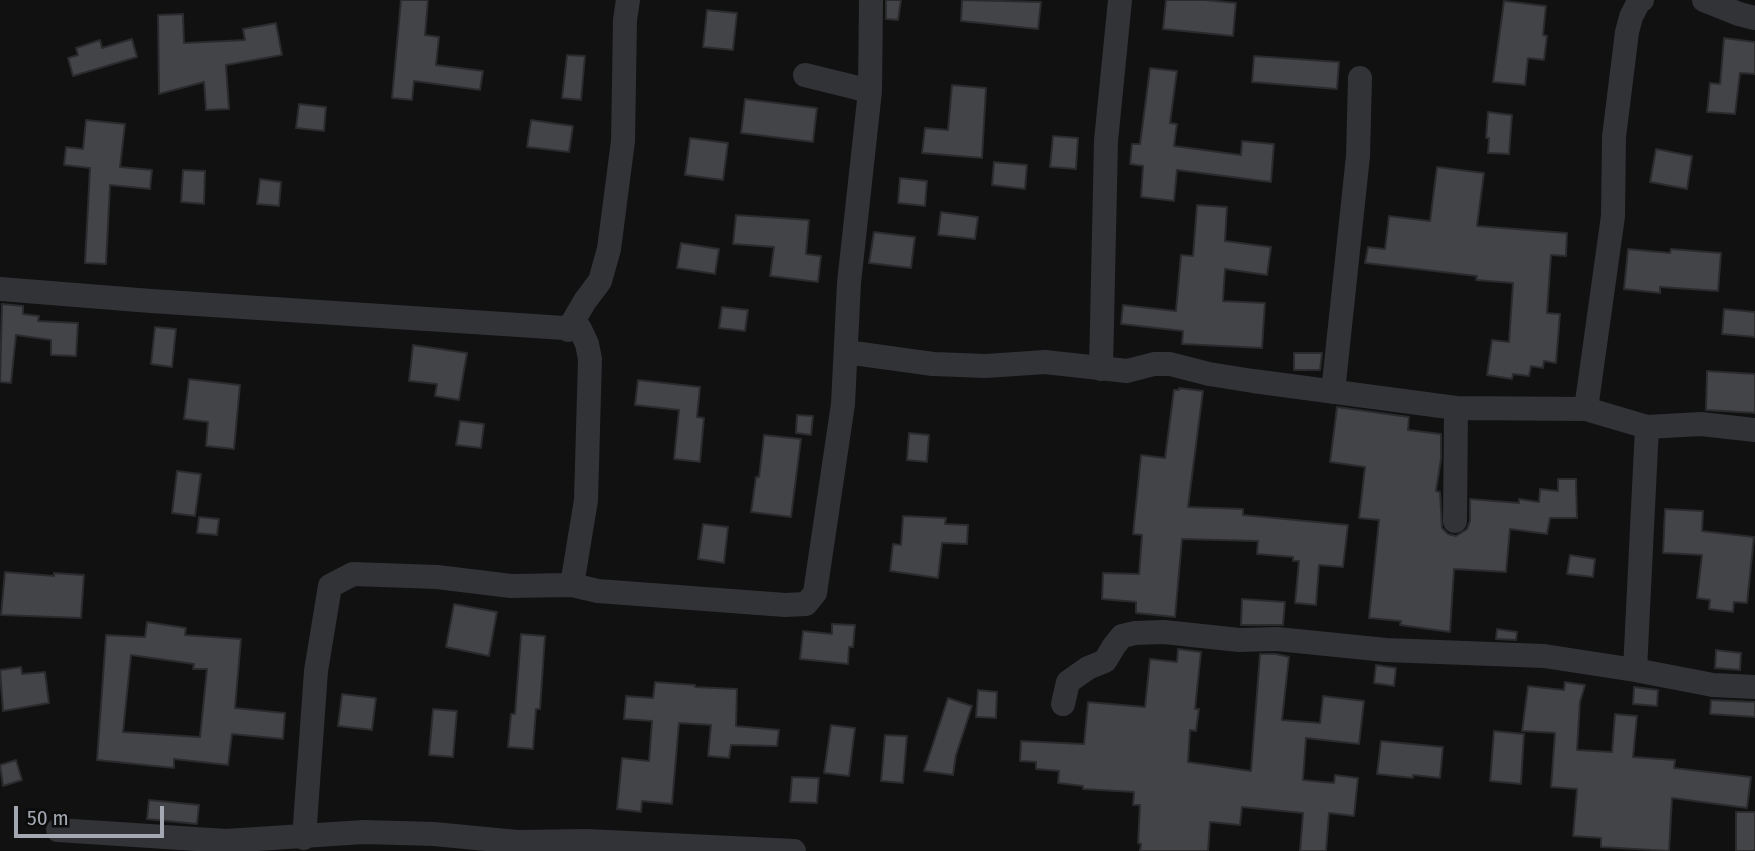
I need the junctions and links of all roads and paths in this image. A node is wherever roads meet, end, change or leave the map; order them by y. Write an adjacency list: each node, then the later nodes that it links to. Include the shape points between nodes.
1 (628, 0): 11 (street, via 622,141 610,249 600,281)
2 (871, 0): 9 (street)
3 (1120, 0): 13 (street, via 1105,141)
4 (1642, 0): 16 (street, via 1627,32 1614,137 1614,216)
5 (1704, 0): 6 (street)
6 (1755, 18)
7 (805, 75): 9 (street)
8 (1360, 78): 14 (street, via 1357,156)
9 (870, 91): 12 (street)
10 (0, 289): 11 (street)
11 (568, 330): 20 (street, via 580,329 590,359 586,500)
12 (846, 352): 13 (street, via 933,364 1045,362); 20 (street, via 844,404 814,593 806,604 598,591)
13 (1101, 369): 14 (street, via 1127,371 1170,364)
14 (1333, 391): 15 (street)
15 (1456, 408): 16 (street); 19 (street)
16 (1586, 409): 17 (street)
17 (1647, 426): 18 (street, via 1701,424); 21 (street)
18 (1755, 430)
19 (1455, 521)
20 (572, 585): 25 (street, via 511,586 353,574 330,586 316,671)
21 (1635, 670): 22 (street, via 1713,685); 23 (street, via 1544,656 1135,633 1122,636 1105,661 1068,682)
22 (1755, 687)
23 (1063, 704)
24 (58, 830): 25 (street, via 226,841)
25 (304, 838): 26 (street, via 364,832)
26 (793, 851)

